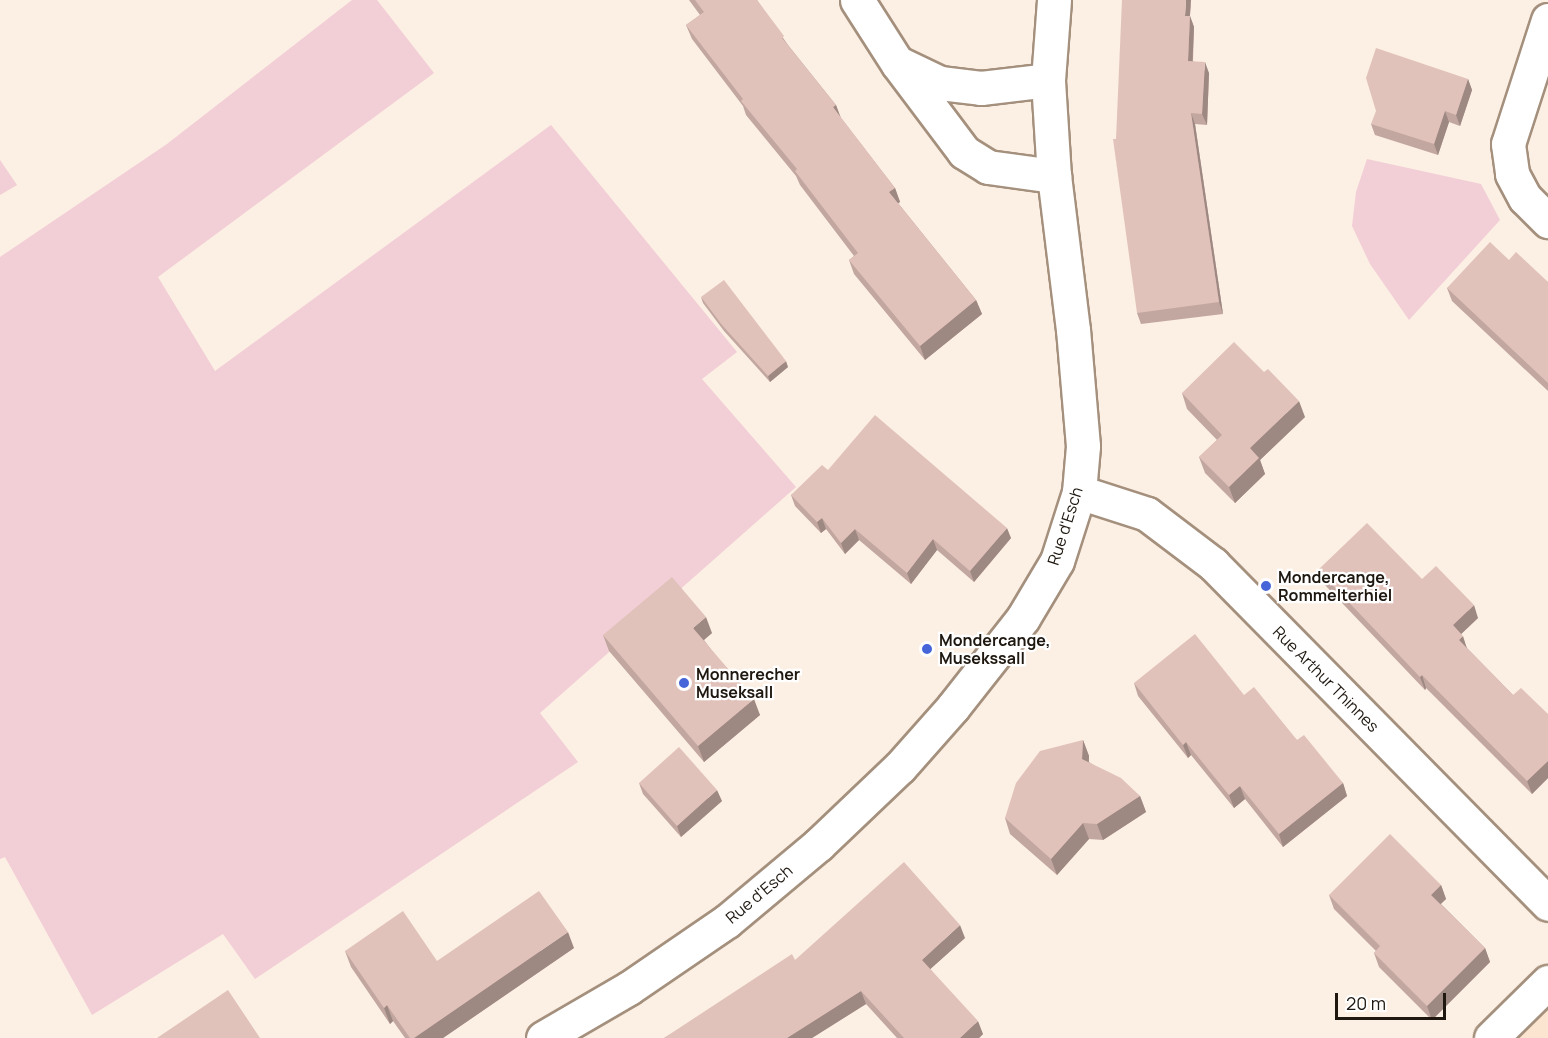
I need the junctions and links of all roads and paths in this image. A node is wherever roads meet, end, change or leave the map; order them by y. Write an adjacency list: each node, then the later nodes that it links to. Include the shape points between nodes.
1 (857, 0): 4 (street)
2 (1054, 0): 5 (street, Rue d'Esch)
3 (1548, 20): 7 (street, via 1508,144 1512,174 1525,198)
4 (898, 64): 5 (street, via 940,83 981,88); 6 (street, via 964,152 988,167)
5 (1048, 80): 6 (street, Rue d'Esch)
6 (1054, 176): 8 (street, Rue d'Esch, via 1082,434)
7 (1548, 220)
8 (1079, 492): 9 (street, Rue Arthur Thinnes, via 1146,514 1213,564); 11 (street, Rue d'Esch, via 1057,561 1023,618 900,767 818,846 728,921 629,988)
9 (1548, 904)
10 (1548, 982): 12 (street)
11 (543, 1038)
12 (1491, 1038)

